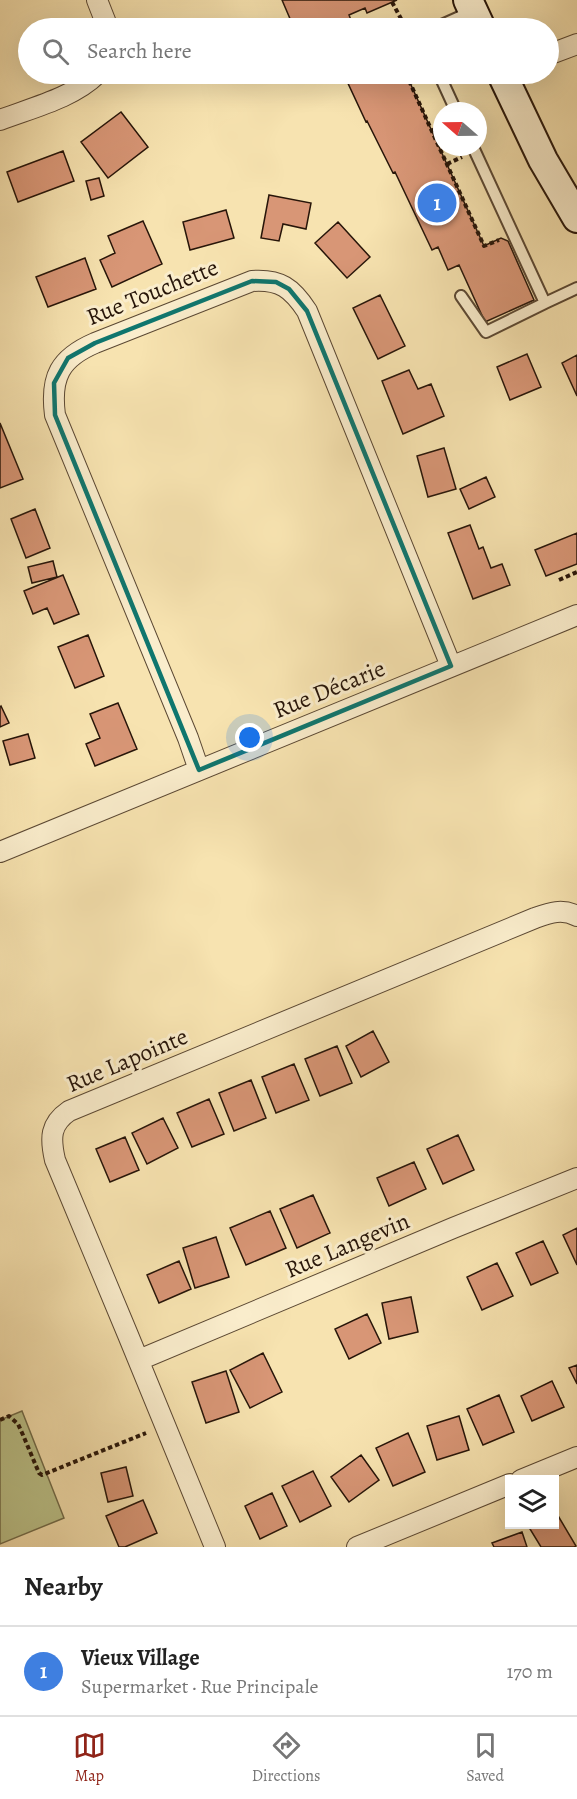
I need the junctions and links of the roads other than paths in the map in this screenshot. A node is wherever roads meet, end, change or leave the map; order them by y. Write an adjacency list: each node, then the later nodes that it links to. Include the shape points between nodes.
1 (97, 0): 2 (street)
2 (104, 18)
3 (577, 44): 4 (street)
4 (559, 52)
5 (85, 84): 9 (street)
6 (444, 84): 8 (lane)
7 (509, 84): 11 (street, via 543,160)
8 (452, 102)
9 (0, 120)
10 (477, 156): 14 (lane)
11 (577, 218)
12 (577, 288): 14 (lane)
13 (461, 296): 14 (lane, via 486,332)
14 (545, 303)
15 (577, 615): 16 (street, Rue Décarie)
16 (451, 666): 17 (street, Rue Décarie); 17 (street, Rue Touchette, via 307,311 289,289 276,282 252,281 106,338 80,349 60,369 54,383 55,415)
17 (199, 770): 18 (street, Rue Décarie)
18 (0, 852)
19 (577, 916): 21 (street, Rue Lapointe, via 563,911 535,918 62,1116 53,1132 55,1160)
20 (577, 1178): 21 (street, Rue Langevin)
21 (139, 1360): 25 (street, Rue Lapointe)
22 (577, 1456): 23 (street)
23 (531, 1475)
24 (505, 1486): 26 (street)
25 (215, 1547)
26 (357, 1547)

